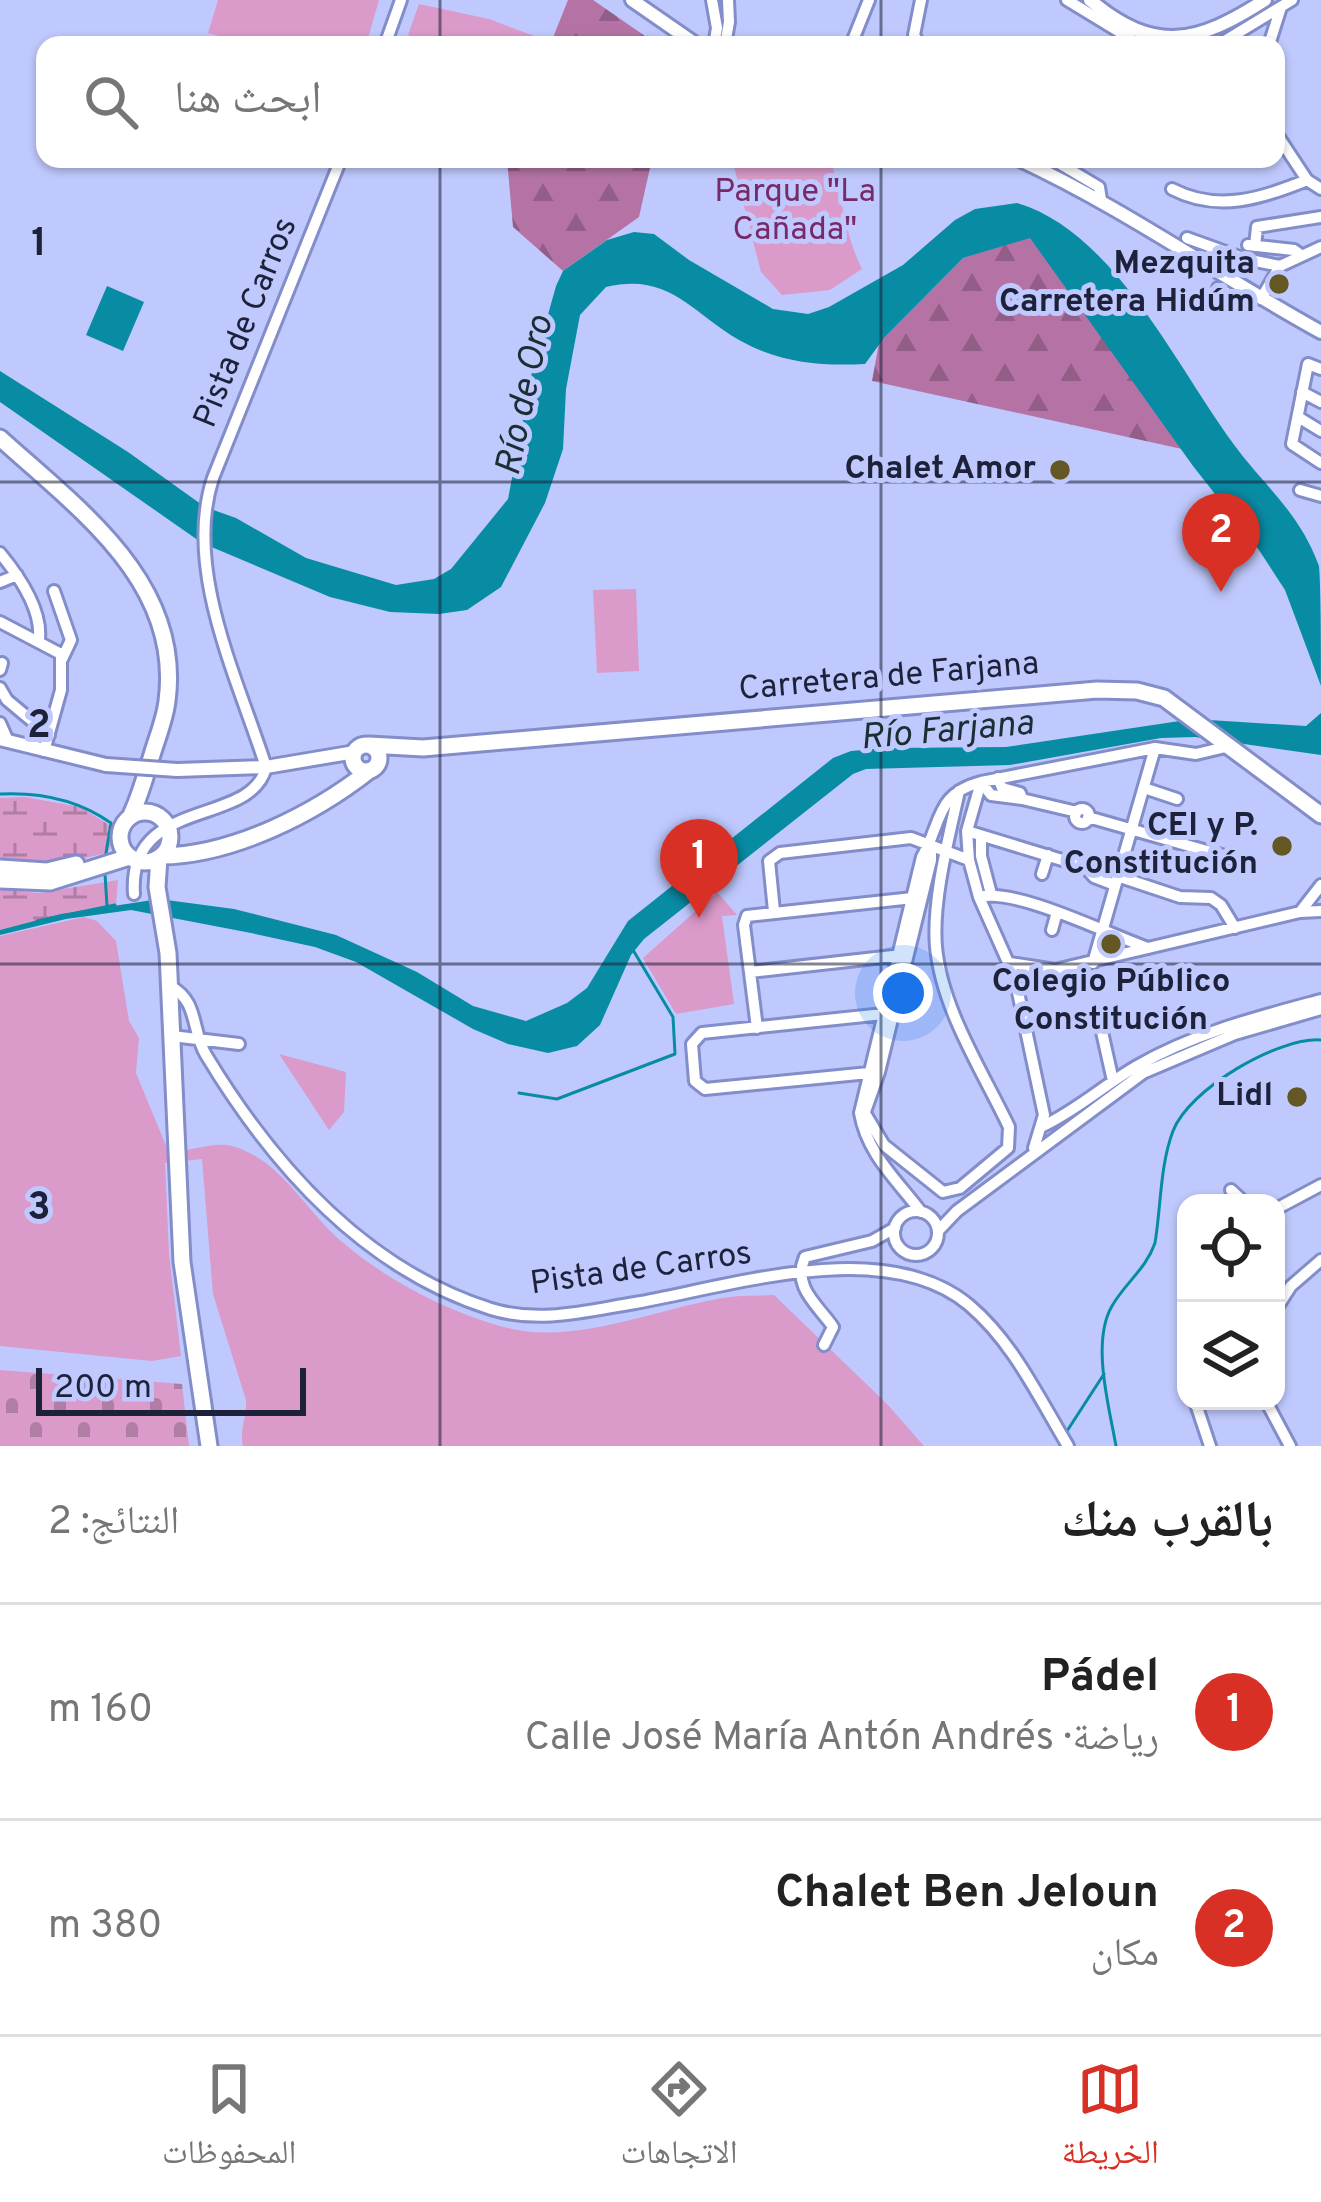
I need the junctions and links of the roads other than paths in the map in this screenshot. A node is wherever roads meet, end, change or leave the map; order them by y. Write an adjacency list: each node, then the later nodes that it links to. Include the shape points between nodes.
1 (401, 0): 11 (street)
2 (632, 0): 12 (street)
3 (712, 0): 10 (street)
4 (725, 0): 10 (street); 14 (street)
5 (869, 0): 15 (street)
6 (921, 0): 16 (street)
7 (1264, 0): 19 (street)
8 (1080, 2): 17 (street); 18 (street)
9 (1287, 4): 20 (street); 21 (street)
10 (716, 19): 13 (street)
11 (388, 36)
12 (684, 36)
13 (715, 36)
14 (726, 36)
15 (855, 36)
16 (915, 36)
17 (1128, 36)
18 (1148, 36)
19 (1193, 36)
20 (1234, 36)
21 (1273, 36)
22 (1285, 147): 26 (street)
23 (337, 168): 62 (street, Pista de Carros, via 205,507 208,586)
24 (1036, 168): 29 (street)
25 (1067, 168): 29 (street, via 1099,187)
26 (1306, 180): 27 (street, via 1242,201); 28 (street)
27 (1172, 189)
28 (1321, 189)
29 (1101, 200): 36 (street)
30 (1321, 217): 33 (street, via 1257,227 1252,245)
31 (1187, 238): 34 (street)
32 (1321, 247): 33 (street)
33 (1301, 255): 34 (street)
34 (1280, 266): 36 (street)
35 (1218, 288): 36 (street, via 1244,303)
36 (1257, 297): 37 (street)
37 (1321, 332)
38 (1315, 366): 39 (street)
39 (1302, 392): 40 (street); 41 (street)
40 (1321, 402)
41 (1298, 417): 42 (street); 44 (street, via 1293,447)
42 (1321, 430)
43 (0, 437): 66 (main road, via 106,536 151,601 168,688)
44 (1321, 463)
45 (1300, 490): 46 (street)
46 (1321, 496)
47 (0, 553): 48 (street)
48 (17, 575): 49 (street); 52 (street, via 40,621)
49 (0, 582)
50 (54, 591): 53 (street, via 72,644)
51 (0, 622): 52 (street)
52 (38, 639): 53 (street)
53 (62, 659): 56 (street)
54 (0, 688): 56 (street)
55 (0, 723): 57 (street)
56 (49, 735): 60 (street)
57 (4, 740): 60 (street)
58 (1227, 744): 59 (street, via 1196,754); 61 (main road, Carretera de Farjana, via 1150,693 1097,690 423,748); 71 (main road, Carretera de Farjana)
59 (1155, 748): 63 (street); 65 (street)
60 (44, 751): 62 (street, bridge, via 106,765)
61 (363, 760): 62 (street); 78 (main road, Carretera de Farjana, via 336,792 250,839)
62 (266, 767): 75 (street, via 251,790)
63 (998, 778): 64 (street); 68 (street)
64 (981, 782): 67 (street); 68 (street, via 991,795); 74 (street)
65 (1144, 788): 69 (street); 73 (street)
66 (142, 790): 70 (main road); 72 (main road)
67 (959, 790): 77 (street, via 943,806); 79 (street)
68 (1022, 799): 73 (street)
69 (1177, 799)
70 (152, 813): 72 (main road); 75 (main road)
71 (1321, 815)
72 (130, 817): 80 (main road, via 123,825)
73 (1132, 829): 82 (street); 89 (street)
74 (967, 831): 76 (street); 84 (street)
75 (169, 834): 78 (main road); 80 (street); 83 (main road)
76 (982, 836): 81 (street); 93 (street)
77 (931, 845): 79 (street); 94 (street); 95 (street, via 911,838 780,853 771,857)
78 (189, 854): 83 (main road, Carretera de Farjana)
79 (946, 854): 84 (street); 101 (street)
80 (131, 855): 83 (main road, Carretera de Farjana); 86 (main road); 91 (main road); 92 (street)
81 (1048, 855): 87 (street); 89 (street, via 1085,867 1092,883)
82 (1228, 856)
83 (160, 857): 91 (main road)
84 (969, 860): 93 (street)
85 (0, 868): 86 (main road)
86 (69, 871): 88 (main road, via 38,883)
87 (1042, 874)
88 (0, 880)
89 (1116, 880): 100 (street, via 1210,898); 103 (street)
90 (1321, 885): 98 (street)
91 (157, 887): 109 (main road)
92 (134, 894)
93 (985, 895): 97 (street); 106 (street)
94 (917, 897): 95 (street); 99 (street); 105 (street)
95 (774, 910): 108 (street, via 747,916)
96 (1321, 911): 98 (street)
97 (1057, 912): 102 (street); 103 (street)
98 (1300, 912): 100 (street)
99 (915, 926): 101 (street); 105 (street)
100 (1235, 928): 104 (street)
101 (936, 930): 120 (street, via 955,1012 1010,1135 1005,1153 954,1191 933,1188)
102 (1052, 930)
103 (1100, 932): 104 (street); 107 (street)
104 (1151, 949): 107 (street)
105 (902, 956): 108 (street); 112 (street)
106 (1010, 963): 107 (street, via 1042,971); 121 (street)
107 (1093, 963)
108 (750, 972): 114 (street)
109 (170, 986): 115 (main road); 116 (street, Pista de Carros, via 187,998)
110 (1321, 1000): 119 (street, via 1204,1034)
111 (1321, 1009): 122 (street, via 1162,1063)
112 (888, 1013): 114 (street); 118 (street)
113 (1098, 1014): 119 (street)
114 (757, 1028): 118 (street, via 694,1038 695,1082 701,1088)
115 (172, 1036): 116 (street); 143 (main road, via 182,1262)
116 (198, 1038): 117 (street); 137 (street, Pista de Carros, via 268,1144 333,1218 375,1252 461,1298 547,1317)
117 (238, 1044)
118 (874, 1072): 120 (street)
119 (1113, 1082): 121 (street)
120 (864, 1118): 125 (street, via 869,1142)
121 (1043, 1126): 122 (street); 123 (street)
122 (1052, 1138): 123 (street)
123 (1028, 1157): 129 (street)
124 (1321, 1186): 128 (street)
125 (901, 1190): 130 (street); 131 (street)
126 (1231, 1190): 127 (street)
127 (1235, 1194)
128 (1285, 1204)
129 (957, 1211): 130 (street); 133 (street)
130 (924, 1213): 131 (street); 133 (street)
131 (902, 1216): 132 (street)
132 (895, 1228): 134 (street); 135 (street)
133 (938, 1231): 135 (street, via 924,1253)
134 (872, 1241): 135 (street); 137 (street, via 810,1253)
135 (899, 1246)
136 (1321, 1260): 138 (street)
137 (800, 1274): 139 (street, via 832,1324); 142 (street, Pista de Carros, via 879,1270 946,1289 1000,1338)
138 (1281, 1302)
139 (824, 1345)
140 (1198, 1410): 144 (street)
141 (1271, 1410): 145 (street)
142 (1067, 1445)
143 (208, 1446)
144 (1210, 1446)
145 (1290, 1446)

